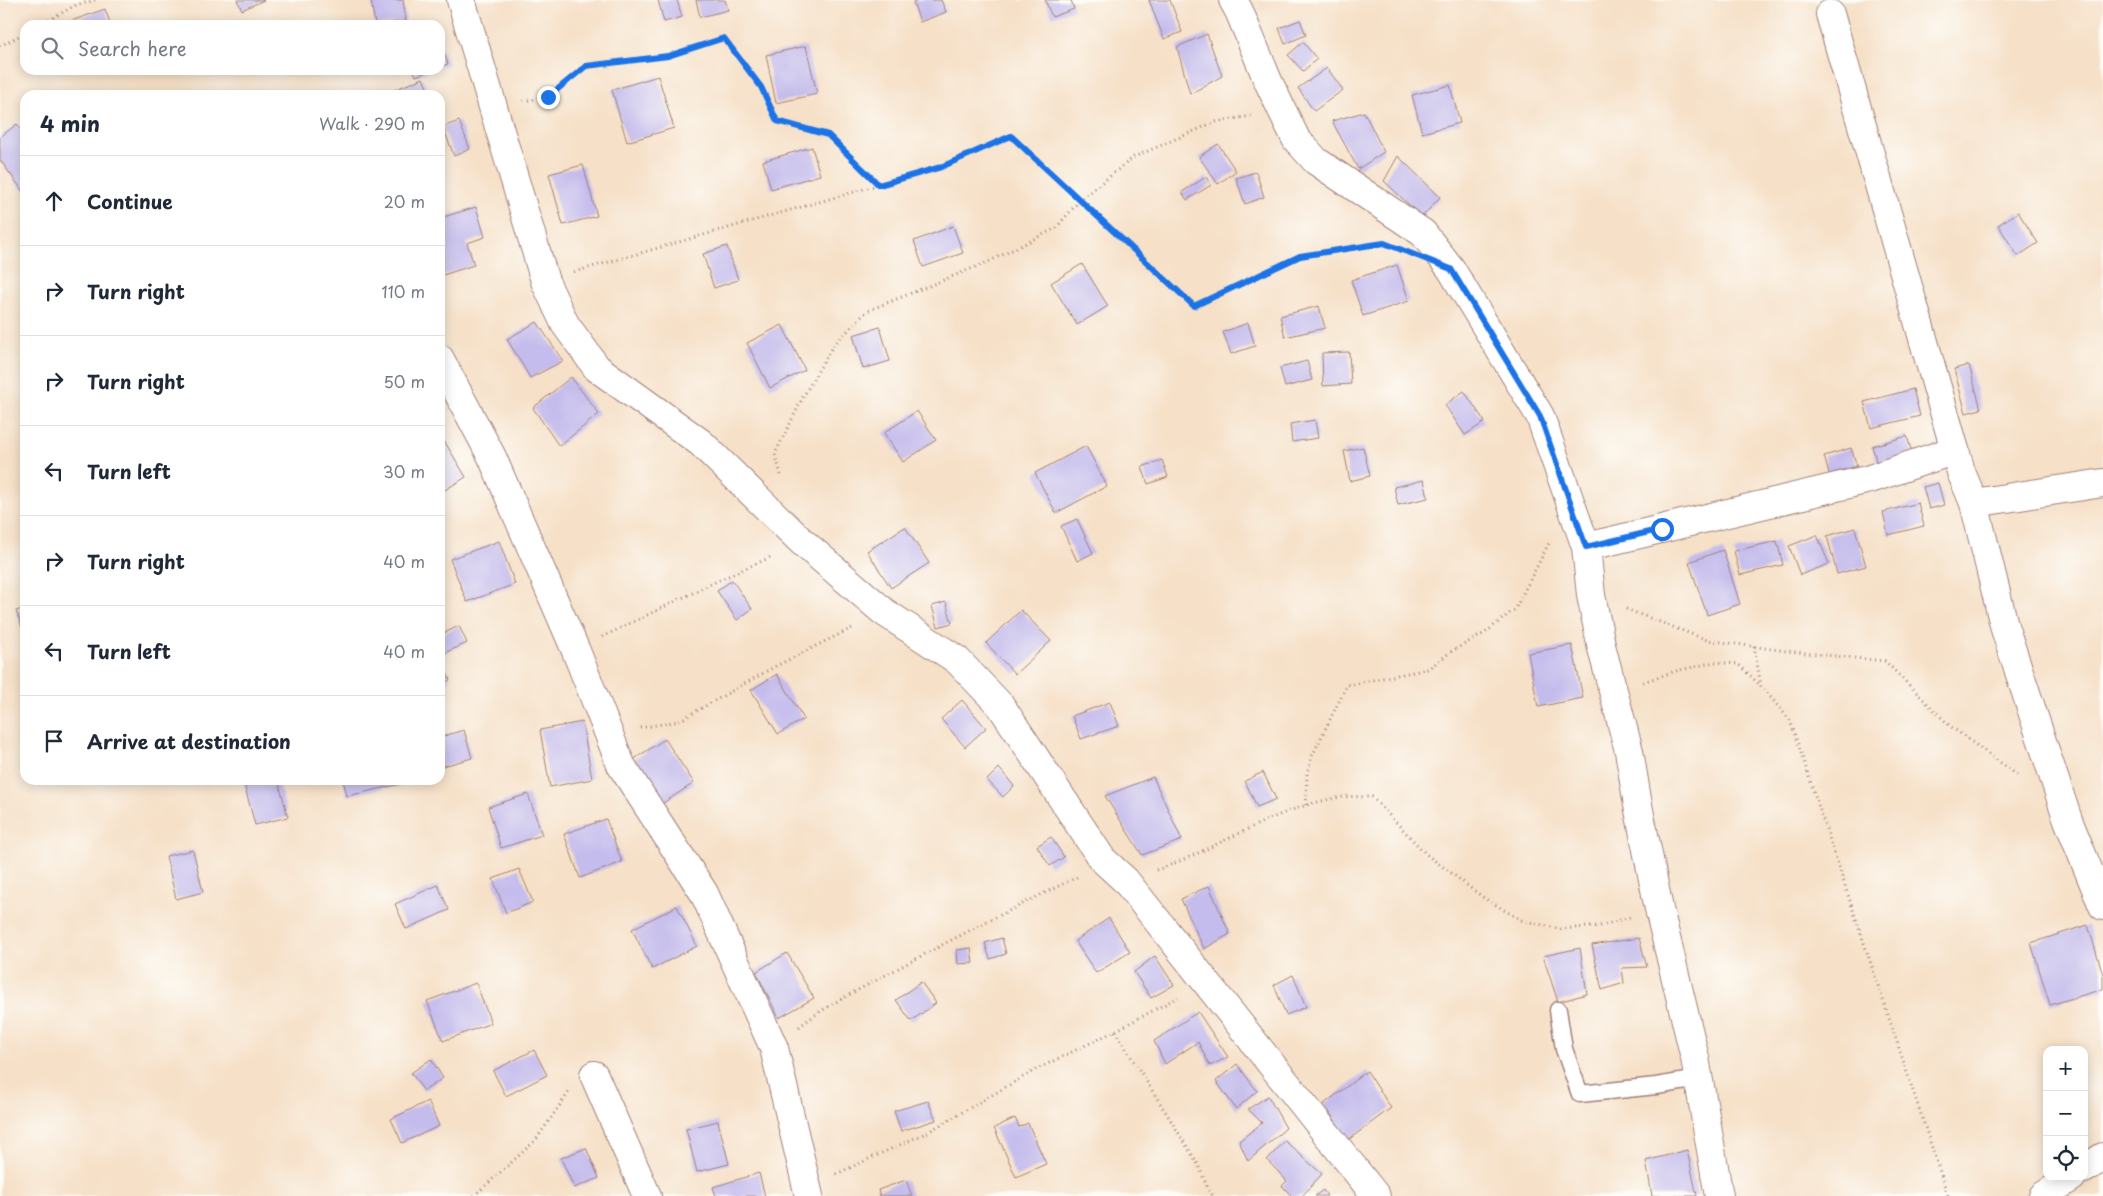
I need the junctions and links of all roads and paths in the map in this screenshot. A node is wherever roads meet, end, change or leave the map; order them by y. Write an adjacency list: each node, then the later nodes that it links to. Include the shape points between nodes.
1 (95, 0): 5 (path, via 76,5)
2 (460, 0): 8 (street)
3 (1232, 0): 9 (street, via 1240,11)
4 (1830, 14): 15 (street)
5 (49, 20)
6 (20, 36): 7 (path)
7 (0, 46)
8 (493, 107): 10 (path, via 548,97 586,66 668,56 724,38 761,87 777,121 828,135); 13 (street)
9 (1281, 110): 11 (path, via 1215,122 1134,157); 18 (street, via 1296,139 1316,161 1423,233 1451,269 1540,416)
10 (879, 185): 11 (path, via 941,167 1011,136); 13 (path)
11 (1080, 200): 12 (path, via 1194,306 1300,256 1384,243); 16 (path, via 1056,228 988,262 867,311 832,347 775,454)
12 (1392, 246)
13 (545, 281): 20 (street, via 564,324 596,368 701,443)
14 (445, 368): 25 (street, via 492,457)
15 (1955, 450): 19 (street); 21 (street, via 1870,479)
16 (783, 483)
17 (2103, 483): 19 (street)
18 (1567, 493): 21 (street); 30 (path, via 1557,526 1515,609 1485,633 1428,668 1347,685 1312,756 1307,774)
19 (1974, 504): 29 (street, via 2005,629)
20 (800, 540): 23 (street); 25 (path, via 776,555 688,594)
21 (1586, 547): 22 (street)
22 (1591, 595): 24 (path, via 1706,640); 26 (street)
23 (884, 612): 28 (path, via 774,667 679,721); 31 (street, via 957,660 1001,706)
24 (1754, 646): 27 (path); 29 (path, via 1885,661 1950,726 2025,781)
25 (576, 651): 28 (street)
26 (1609, 676): 27 (path, via 1644,682 1715,662 1738,664); 34 (street, via 1629,751)
27 (1761, 686): 50 (path, via 1790,720)
28 (609, 734): 38 (street, via 621,765 704,893)
29 (2055, 777): 33 (street, via 2068,820)
30 (1306, 805): 32 (path, via 1272,817 1166,867); 34 (path, via 1343,797 1372,797 1426,854 1484,898 1520,920 1561,929 1600,926)
31 (1102, 859): 32 (street); 38 (path, via 1078,876 856,990 813,1016)
32 (1124, 880): 35 (street)
33 (2103, 906)
34 (1659, 909): 40 (street)
35 (1204, 982): 37 (path); 48 (street)
36 (1558, 1010): 40 (lane, via 1564,1049 1580,1094)
37 (1115, 1031): 44 (path, via 1037,1069 928,1132 842,1171); 47 (path, via 1198,1164)
38 (774, 1048): 44 (street)
39 (594, 1075): 45 (path, via 566,1094 535,1141); 46 (street)
40 (1699, 1079): 49 (street)
41 (2103, 1157): 42 (street)
42 (2088, 1166)
43 (2066, 1181): 51 (street)
44 (808, 1193)
45 (474, 1196)
46 (647, 1196)
47 (1213, 1196)
48 (1376, 1196)
49 (1719, 1196)
50 (1948, 1196)
51 (2043, 1196)

